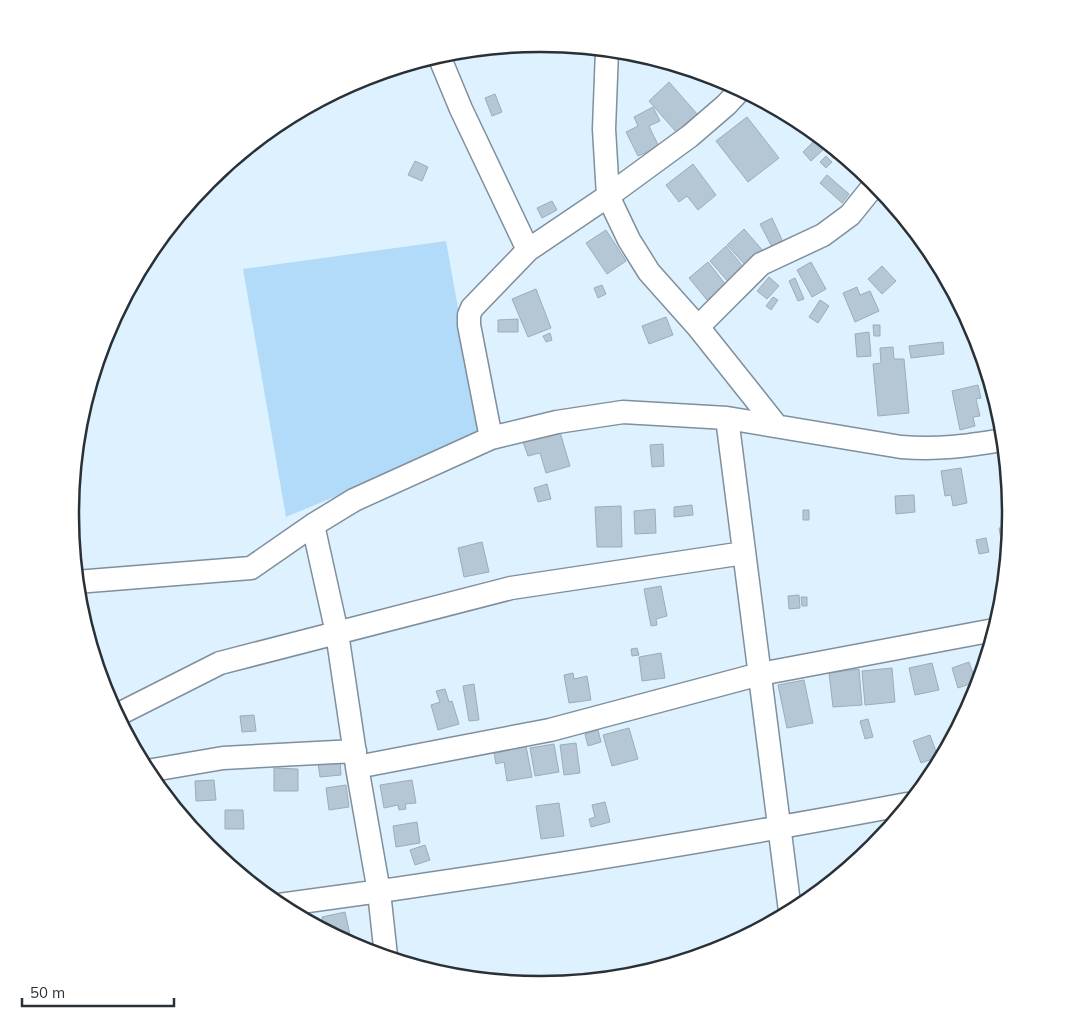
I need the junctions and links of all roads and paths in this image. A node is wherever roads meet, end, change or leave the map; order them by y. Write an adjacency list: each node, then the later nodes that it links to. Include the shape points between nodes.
1 (607, 57): 5 (street, via 604,129)
2 (442, 63): 6 (street)
3 (735, 96): 5 (street, via 690,136)
4 (869, 191): 7 (street, via 850,215 823,235 761,264)
5 (608, 196): 6 (street); 7 (street, via 649,272)
6 (528, 250): 10 (street, via 472,308 469,316)
7 (698, 327): 9 (street)
8 (727, 418): 9 (street); 10 (street, via 623,412 557,422); 13 (street)
9 (776, 425): 11 (street, via 901,447 930,449)
10 (491, 438): 12 (street, via 354,500)
11 (996, 441)
12 (313, 524): 14 (street, via 251,568); 16 (street)
13 (744, 552): 16 (street, via 511,588); 17 (street)
14 (83, 581)
15 (986, 631): 17 (street)
16 (337, 633): 18 (street, via 220,662); 19 (street)
17 (760, 674): 19 (street, via 550,730); 22 (street)
18 (123, 712)
19 (356, 759): 20 (street, via 223,758); 23 (street)
20 (156, 770)
21 (897, 806): 22 (street)
22 (780, 828): 23 (street); 24 (street)
23 (379, 892): 25 (street); 26 (street)
24 (789, 902)
25 (292, 903)
26 (385, 948)

